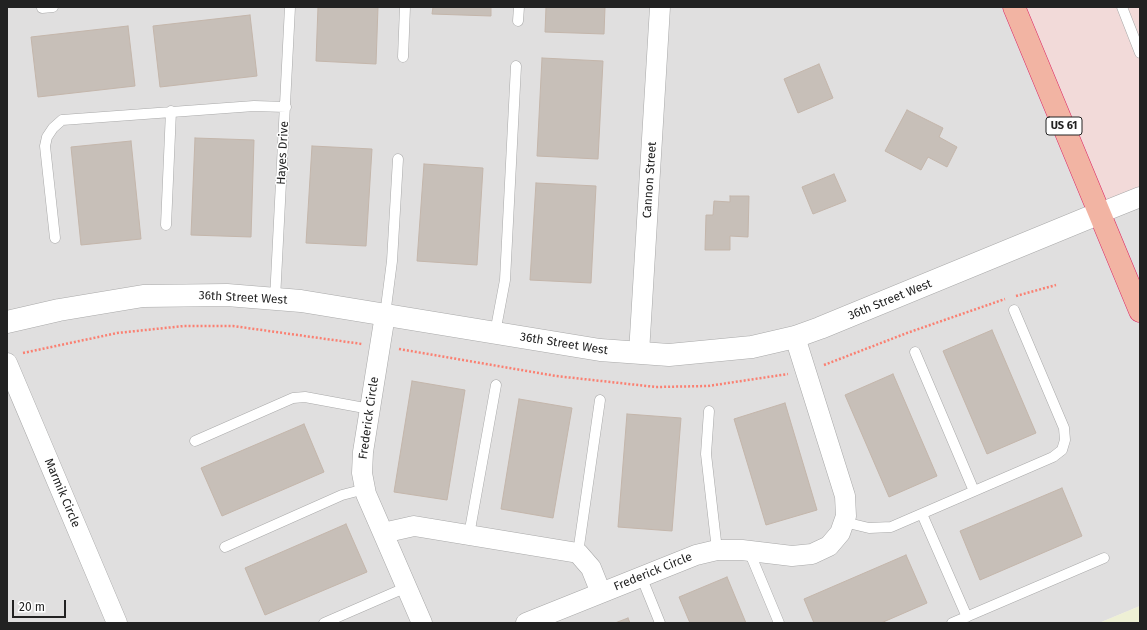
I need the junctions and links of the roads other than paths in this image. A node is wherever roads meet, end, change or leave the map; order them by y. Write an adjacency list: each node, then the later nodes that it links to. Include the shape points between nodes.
1 (290, 7): 13 (lane, Hayes Drive)
2 (405, 7): 11 (lane)
3 (519, 7): 8 (lane)
4 (660, 7): 28 (street, Cannon Street)
5 (1014, 7): 9 (highway, US 61)
6 (1018, 7): 9 (highway, US 61)
7 (1122, 7): 10 (lane)
8 (518, 21)
9 (1027, 38): 17 (highway, US 61)
10 (1140, 53)
11 (403, 57)
12 (516, 66): 25 (lane, via 505,280)
13 (286, 107): 14 (lane, via 254,106); 20 (lane, Hayes Drive)
14 (171, 111): 18 (lane); 19 (lane, via 62,120 52,128 45,146)
15 (398, 160): 23 (lane, via 392,261)
16 (1140, 197): 17 (street)
17 (1100, 213): 22 (highway, US 61); 26 (street, 36th Street West)
18 (166, 225)
19 (56, 238)
20 (275, 299): 23 (street, 36th Street West); 24 (street, 36th Street West, via 227,295 143,296)
21 (1014, 310): 36 (lane, via 1064,428 1065,440 1062,450 1053,457)
22 (1140, 311)
23 (385, 315): 25 (street, 36th Street West); 32 (street, Frederick Circle)
24 (7, 322)
25 (495, 333): 28 (street, 36th Street West, via 600,350)
26 (796, 337): 28 (street, 36th Street West, via 744,348 669,355); 38 (street, Frederick Circle, via 845,496)
27 (915, 352): 36 (lane)
28 (639, 353)
29 (7, 363): 51 (street, Marmik Circle)
30 (496, 384): 40 (lane)
31 (600, 400): 44 (lane)
32 (370, 409): 34 (lane, via 305,397 293,398); 35 (street, Frederick Circle, via 362,473)
33 (709, 411): 42 (lane, via 706,454)
34 (195, 441)
35 (365, 489): 39 (street, Frederick Circle); 41 (lane, via 342,495)
36 (974, 491): 37 (lane)
37 (922, 514): 38 (lane, via 881,529); 49 (lane)
38 (844, 522): 43 (street, Frederick Circle, via 840,533 829,546 812,554 792,556)
39 (384, 533): 40 (street, via 414,526); 47 (street, Frederick Circle)
40 (469, 535): 44 (street)
41 (225, 547)
42 (717, 550): 43 (street, Frederick Circle); 46 (street, Frederick Circle, via 696,555)
43 (749, 551): 55 (lane)
44 (578, 553): 48 (street, Frederick Circle, via 591,568)
45 (1104, 558): 49 (lane)
46 (641, 576): 48 (street, Frederick Circle); 54 (lane)
47 (407, 587): 52 (lane); 53 (street, Frederick Circle)
48 (601, 592): 50 (street)
49 (967, 617): 56 (lane)
50 (538, 621)
51 (118, 623)
52 (324, 623)
53 (422, 623)
54 (660, 623)
55 (779, 623)
56 (952, 623)

